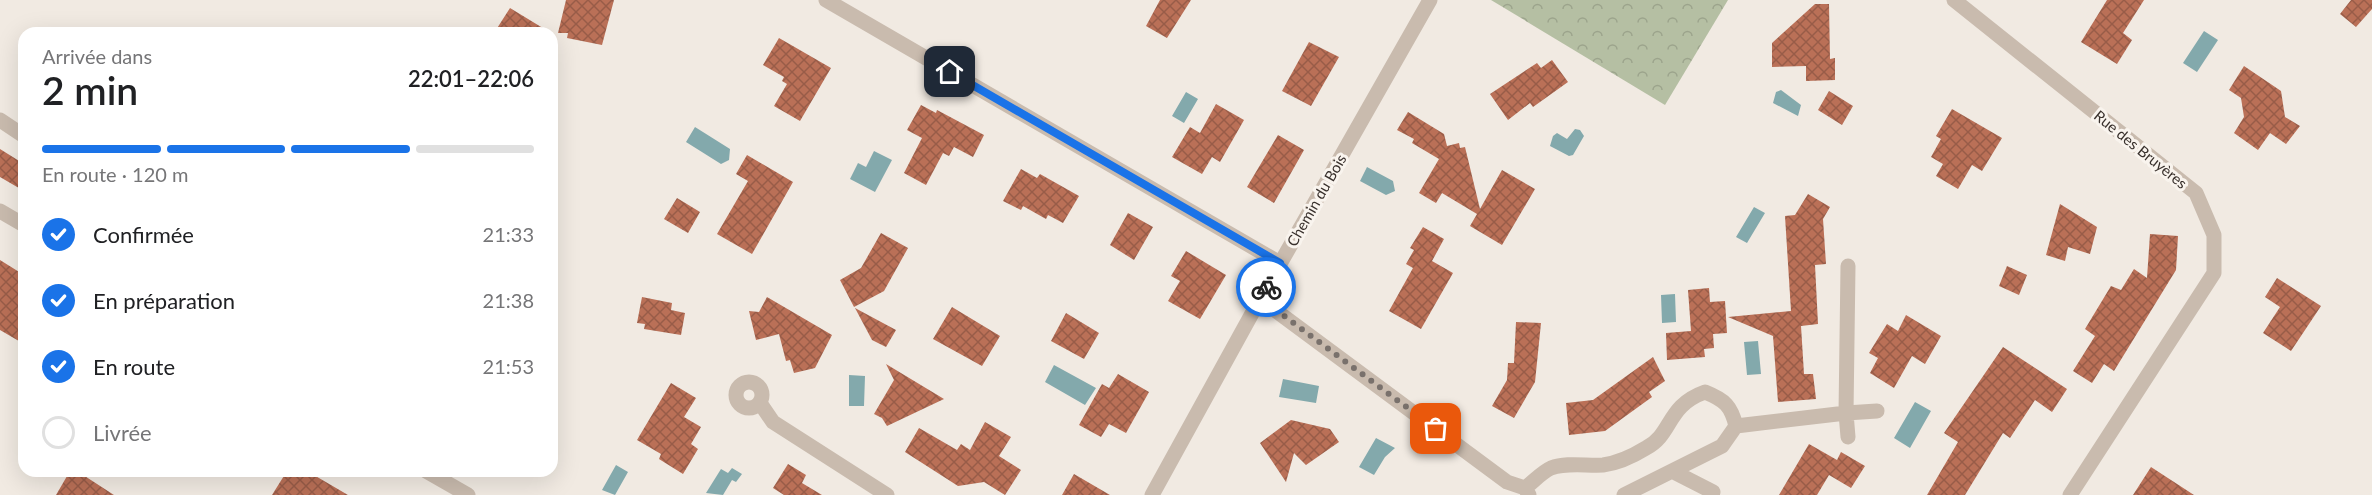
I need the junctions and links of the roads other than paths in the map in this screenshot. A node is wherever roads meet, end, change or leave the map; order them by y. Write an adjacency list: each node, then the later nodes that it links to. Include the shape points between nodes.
1 (826, 0): 8 (street)
2 (1430, 0): 8 (street, Chemin du Bois)
3 (1954, 0): 24 (street, Rue des Bruyères, via 2196,193 2214,235 2214,273)
4 (0, 120): 5 (street)
5 (18, 132)
6 (0, 211): 7 (street)
7 (18, 222)
8 (1280, 263): 10 (street, Chemin du Bois)
9 (1848, 266): 13 (street)
10 (1260, 298): 18 (street, via 1507,482); 22 (street, Chemin du Bois)
11 (760, 403): 21 (street, via 772,422)
12 (1877, 411): 13 (street)
13 (1846, 413): 14 (street); 15 (street)
14 (1736, 426): 16 (street, via 1722,446); 18 (street, via 1731,407 1706,392 1689,398 1673,413 1650,446 1604,465 1551,468)
15 (1848, 437)
16 (1672, 471): 19 (street); 23 (street)
17 (436, 477): 20 (street)
18 (1527, 491)
19 (1713, 492)
20 (468, 495)
21 (887, 495)
22 (1152, 495)
23 (1624, 495)
24 (2070, 495)

